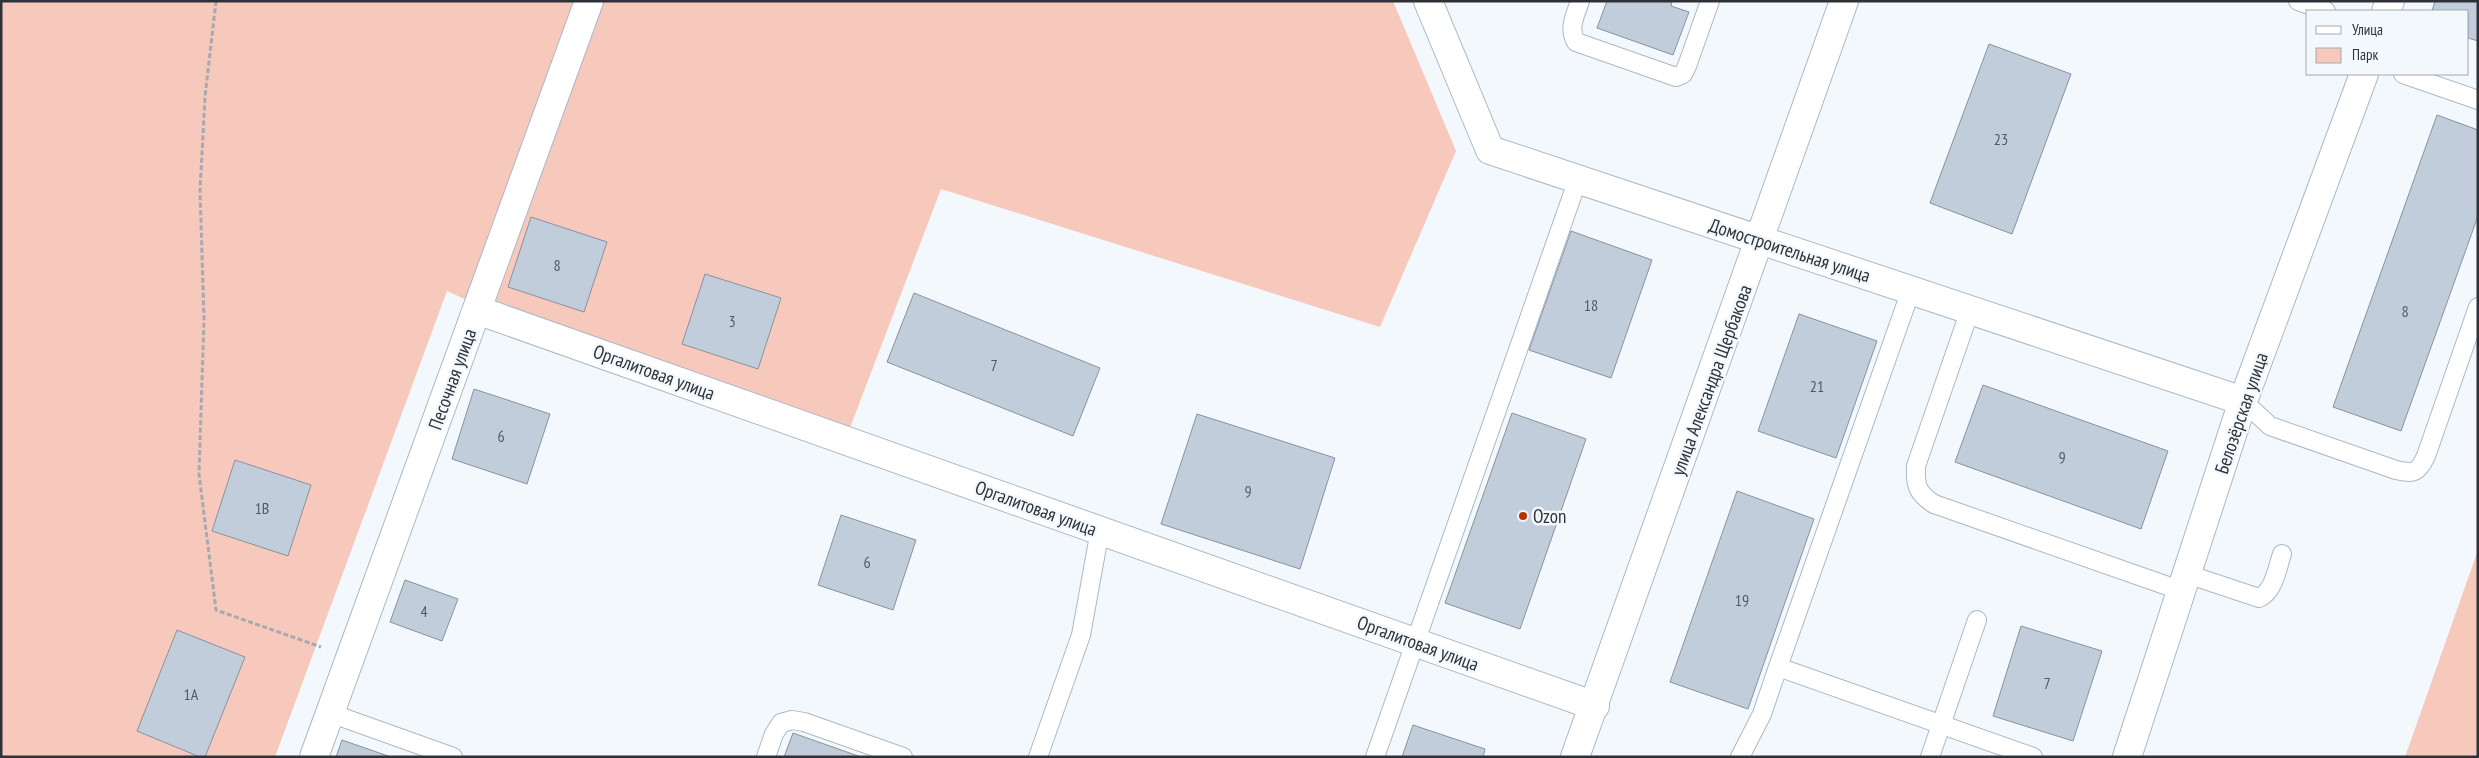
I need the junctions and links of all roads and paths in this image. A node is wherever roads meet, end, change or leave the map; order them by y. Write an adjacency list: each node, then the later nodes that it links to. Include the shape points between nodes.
1 (216, 1): 24 (path, via 205,98 200,190 204,319 199,474 216,610)
2 (589, 1): 16 (street, Песочная улица)
3 (1428, 1): 12 (street, Домостроительная улица, via 1490,150)
4 (1580, 1): 5 (lane, via 1572,23 1571,34 1576,42 1676,78 1687,66)
5 (1710, 1)
6 (1844, 1): 13 (street, улица Александра Щербакова)
7 (2298, 1): 8 (lane)
8 (2323, 10)
9 (2364, 75): 18 (street, Белозёрская улица)
10 (2406, 75): 11 (lane)
11 (2478, 100)
12 (1578, 179): 13 (street, Домостроительная улица); 23 (lane)
13 (1761, 240): 14 (street, Домостроительная улица); 26 (street, улица Александра Щербакова)
14 (1910, 290): 17 (street, Домостроительная улица); 25 (lane)
15 (2478, 308): 18 (lane, via 2426,456 2420,468 2410,473 2270,426)
16 (477, 310): 19 (street, Оргалитовая улица); 24 (street, Песочная улица)
17 (1970, 310): 18 (street, Домостроительная улица); 21 (lane, via 1916,466 1915,484 1922,496 1934,504)
18 (2243, 401): 21 (street, Белозёрская улица)
19 (1100, 530): 23 (street, Оргалитовая улица); 33 (lane, via 1081,635)
20 (2282, 554): 21 (lane, via 2272,586 2266,595 2259,598)
21 (2184, 582): 39 (street, Белозёрская улица)
22 (1977, 620): 28 (lane)
23 (1415, 642): 26 (street, Оргалитовая улица); 34 (lane)
24 (350, 658): 27 (street, Песочная улица)
25 (1778, 667): 28 (lane); 36 (lane, via 1762,714)
26 (1595, 706): 35 (street, улица Александра Щербакова)
27 (330, 713): 29 (street, Песочная улица); 30 (lane)
28 (1941, 724): 37 (lane); 38 (lane)
29 (314, 757)
30 (453, 757)
31 (766, 757): 32 (lane, via 781,723 792,720)
32 (903, 757)
33 (1038, 757)
34 (1375, 757)
35 (1576, 757)
36 (1740, 757)
37 (1930, 757)
38 (2033, 757)
39 (2127, 757)

